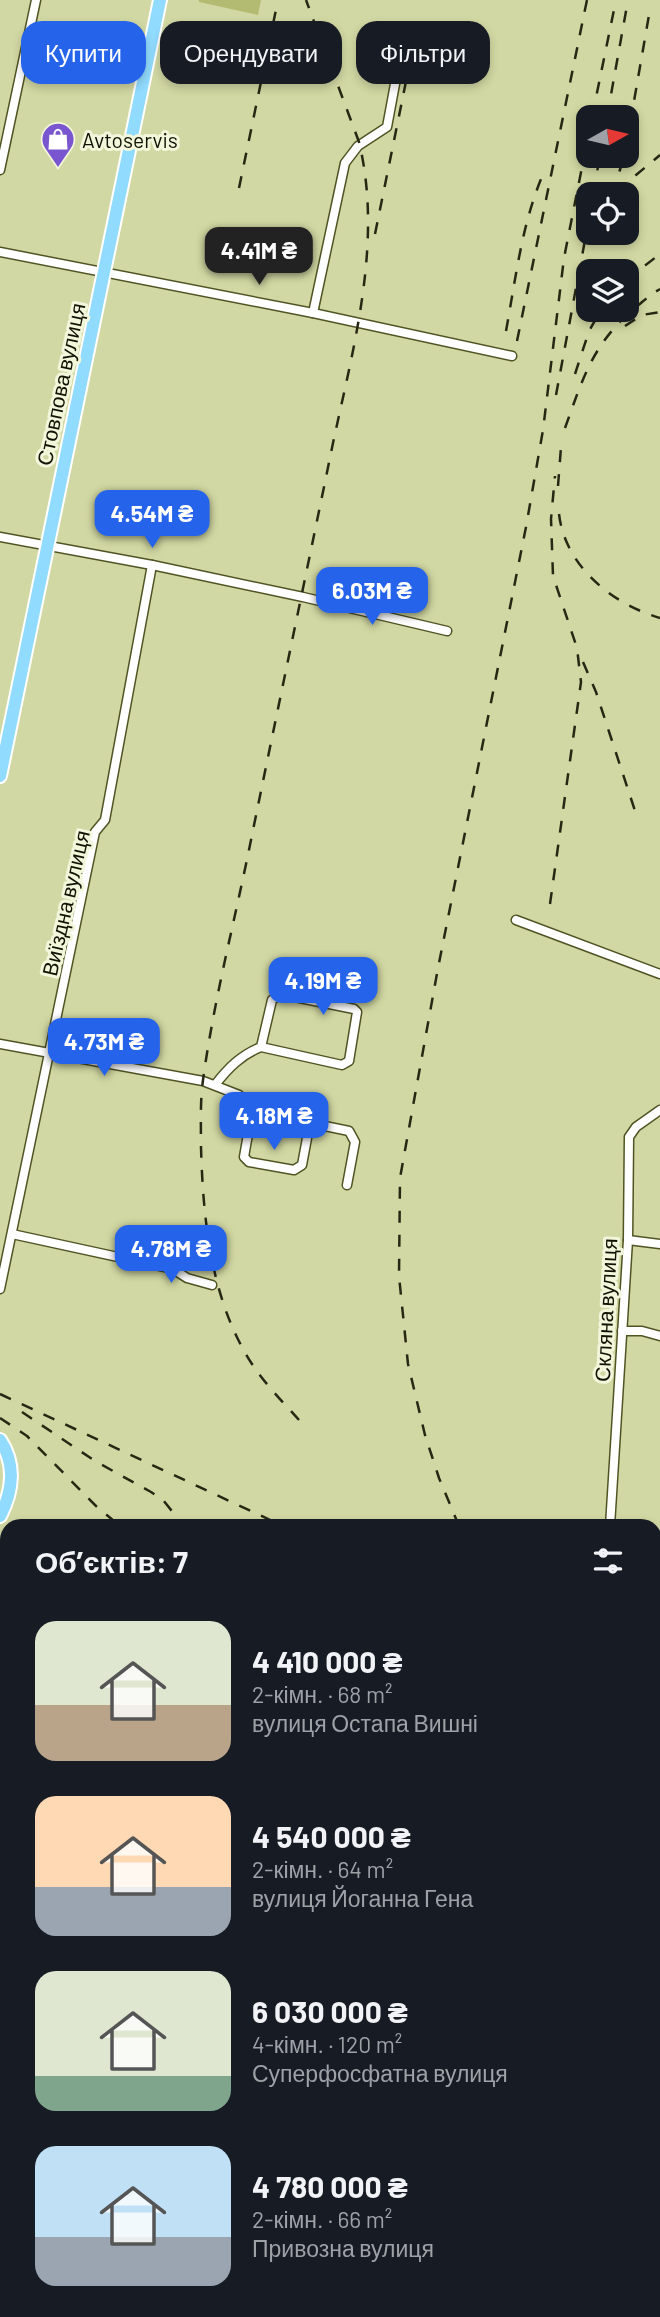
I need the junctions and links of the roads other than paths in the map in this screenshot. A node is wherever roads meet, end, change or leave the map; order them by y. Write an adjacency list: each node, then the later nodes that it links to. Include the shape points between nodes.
1 (36, 0): 4 (street)
2 (160, 0): 6 (main road, Стовпова вулиця)
3 (395, 84): 7 (street, via 387,128 358,146 345,163)
4 (0, 170)
5 (0, 252): 6 (street)
6 (103, 271): 7 (street); 10 (main road, Стовпова вулиця)
7 (313, 313): 8 (street)
8 (512, 356)
9 (0, 537): 10 (street)
10 (47, 547): 11 (street); 13 (main road, Стовпова вулиця)
11 (152, 565): 12 (street); 18 (street, Виїздна вулиця, via 105,820 95,832)
12 (447, 631)
13 (0, 776)
14 (516, 919): 15 (street)
15 (660, 974)
16 (0, 1044): 18 (street)
17 (261, 1047): 17 (street, via 272,1000 280,994 357,1013 349,1061 342,1065); 19 (street, via 233,1063)
18 (49, 1053): 19 (street); 24 (street, Виїздна вулиця)
19 (215, 1085): 21 (street, via 239,1095)
20 (660, 1110): 25 (street, Скляна вулиця, via 629,1136)
21 (252, 1111): 22 (street); 22 (street, via 244,1157 249,1162 299,1169)
22 (310, 1122): 23 (street, via 349,1131 353,1136)
23 (347, 1185)
24 (12, 1234): 27 (street, via 173,1269); 28 (street, Виїздна вулиця)
25 (628, 1240): 26 (street); 29 (street, Скляна вулиця)
26 (660, 1244)
27 (212, 1285)
28 (0, 1289)
29 (622, 1331): 30 (street); 35 (street, Скляна вулиця)
30 (660, 1336)
31 (0, 1440): 32 (main road, via 11,1464)
32 (10, 1486): 33 (main road); 34 (main road)
33 (0, 1501)
34 (0, 1516)
35 (610, 1519)

